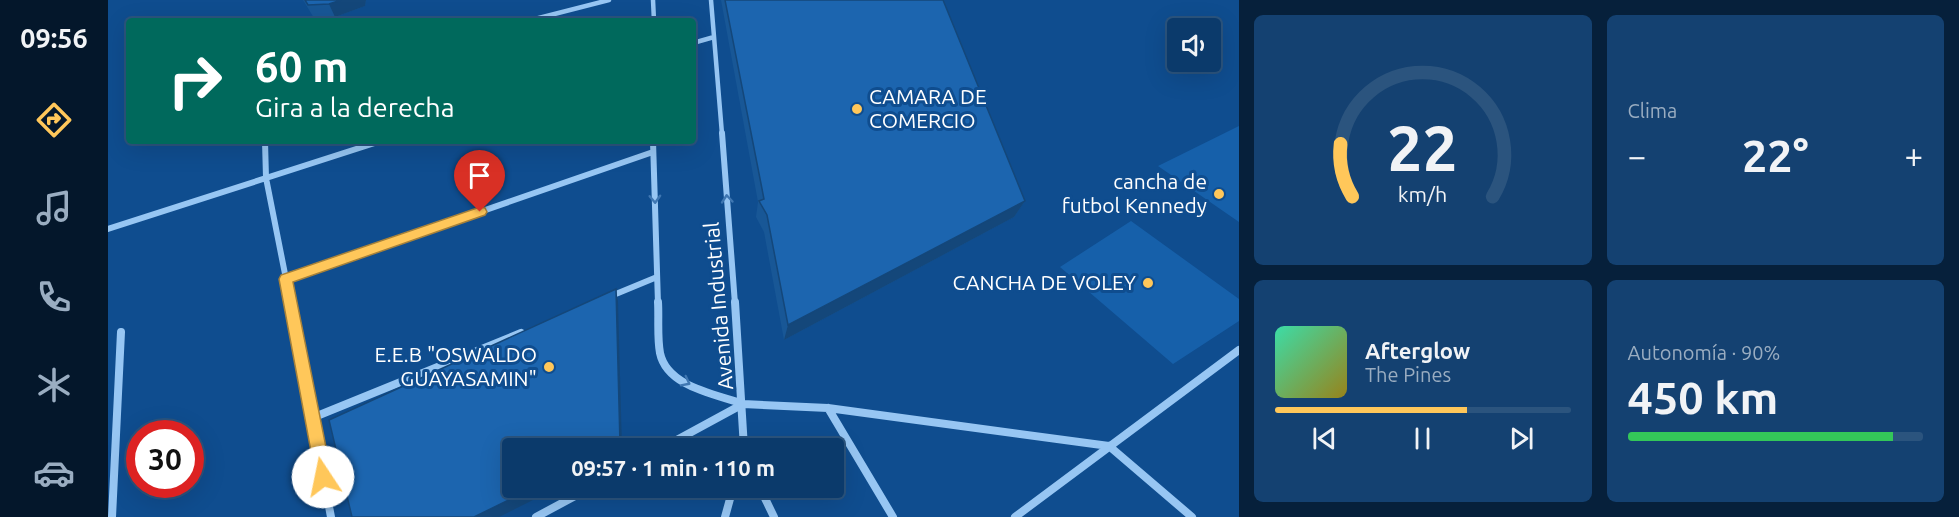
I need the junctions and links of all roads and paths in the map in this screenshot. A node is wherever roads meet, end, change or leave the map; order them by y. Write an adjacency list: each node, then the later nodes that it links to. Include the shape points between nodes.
1 (609, 0): 4 (street)
2 (653, 0): 5 (street)
3 (711, 0): 6 (street, Avenida Industrial)
4 (539, 18)
5 (654, 18)
6 (714, 37): 7 (street); 20 (street, Avenida Industrial, one-way to 6)
7 (696, 42)
8 (265, 144): 12 (street)
9 (371, 144): 12 (street)
10 (653, 144): 11 (street, Avenida Industrial)
11 (653, 152): 14 (street, Avenida Industrial, one-way to 14); 15 (street)
12 (266, 177): 13 (street); 15 (street)
13 (108, 229)
14 (657, 277): 16 (street); 20 (street, Avenida Industrial, one-way to 20, via 660,354 668,372 687,384)
15 (286, 279): 22 (street)
16 (603, 299)
17 (528, 330): 22 (street)
18 (121, 332): 29 (street)
19 (1239, 350): 25 (street)
20 (743, 404): 21 (street); 23 (street); 24 (street)
21 (828, 408): 25 (street); 34 (street)
22 (312, 418): 30 (street)
23 (680, 438)
24 (744, 438)
25 (1109, 446): 35 (street); 36 (street)
26 (571, 498): 31 (street)
27 (730, 498): 32 (street)
28 (765, 498): 33 (street)
29 (112, 517)
30 (331, 517)
31 (536, 517)
32 (725, 517)
33 (774, 517)
34 (893, 517)
35 (1015, 517)
36 (1192, 517)

